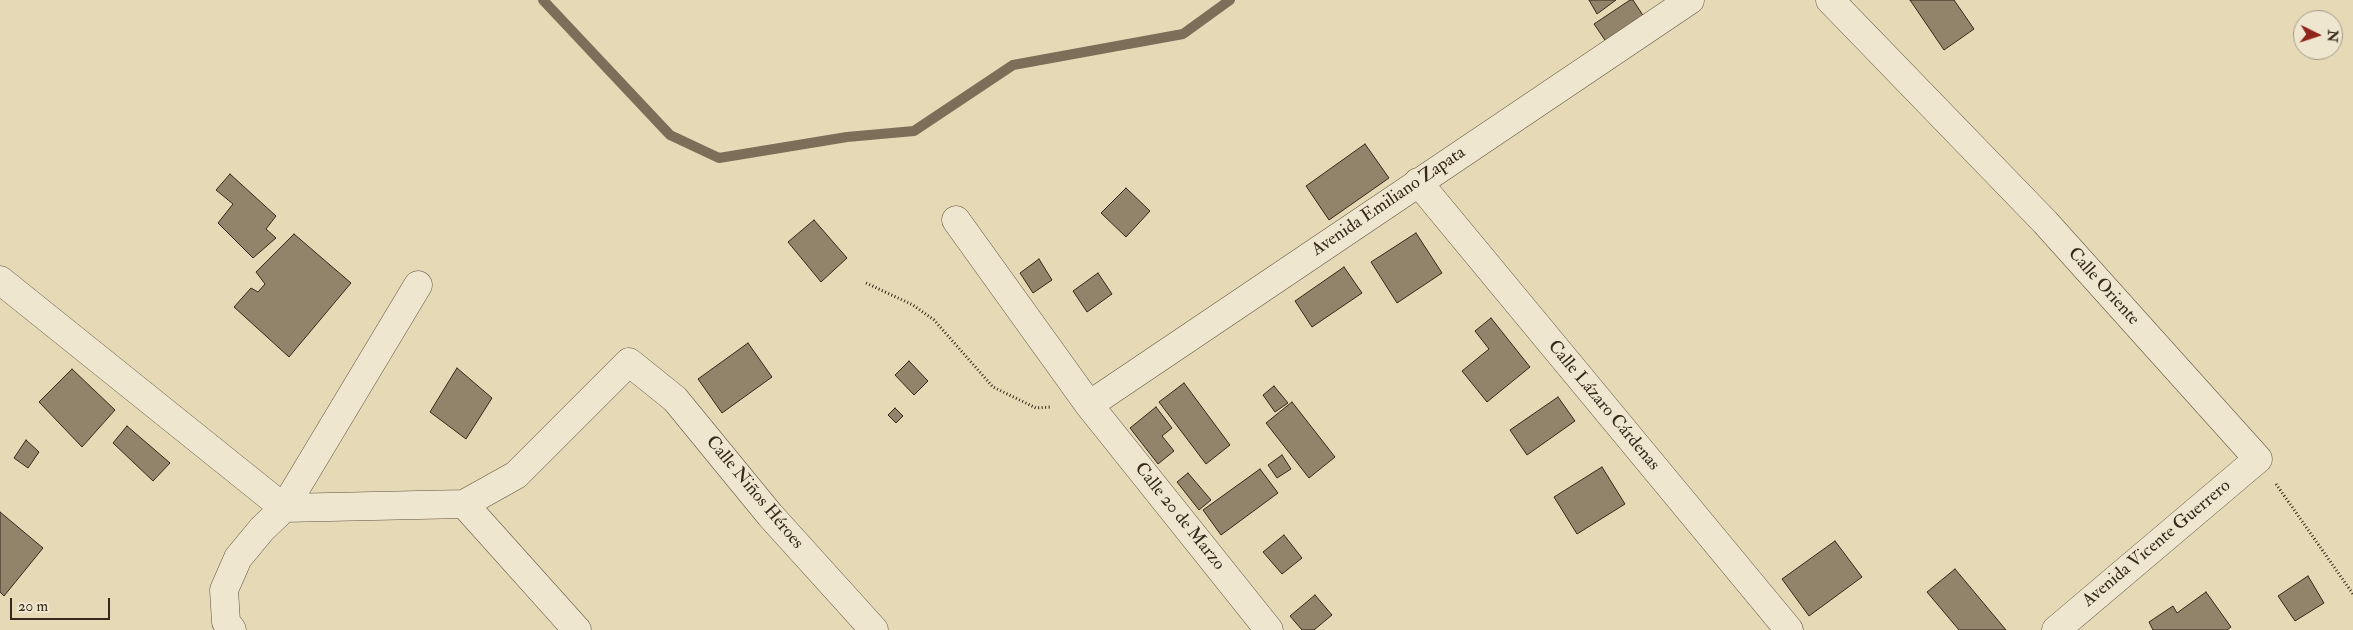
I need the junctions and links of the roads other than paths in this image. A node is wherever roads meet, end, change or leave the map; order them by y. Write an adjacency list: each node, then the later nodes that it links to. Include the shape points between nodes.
1 (1690, 0): 3 (street, Avenida Emiliano Zapata)
2 (1830, 0): 8 (street, Calle Oriente, via 2045,222)
3 (1418, 182): 7 (street, Avenida Emiliano Zapata); 15 (street, Calle Lázaro Cárdenas)
4 (956, 220): 7 (street, Calle 20 de Marzo)
5 (0, 280): 10 (street)
6 (418, 285): 10 (street)
7 (1090, 405): 14 (street, Calle 20 de Marzo)
8 (2258, 459): 16 (street, Avenida Vicente Guerrero)
9 (464, 504): 10 (street); 12 (street); 13 (street, Calle Niños Héroes, via 516,475 629,362 675,399 770,515)
10 (284, 508): 11 (street, via 238,558 224,590 226,622)
11 (232, 630)
12 (577, 630)
13 (874, 630)
14 (1269, 630)
15 (1789, 630)
16 (2056, 630)

